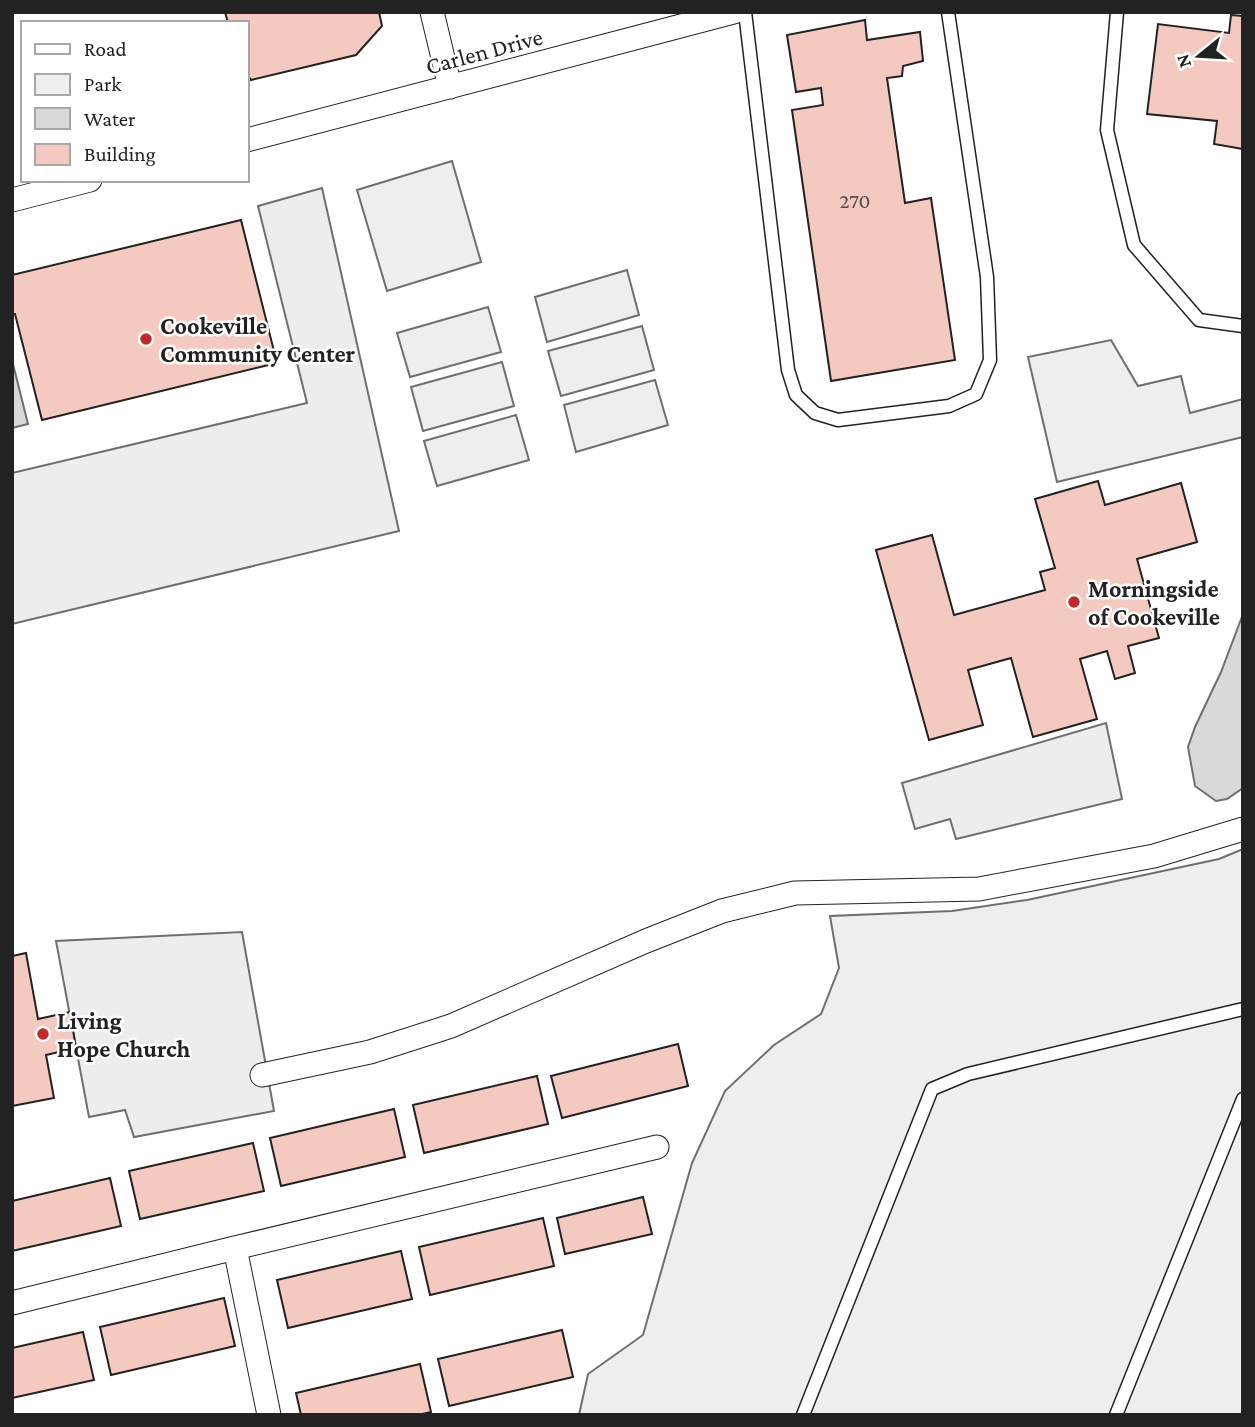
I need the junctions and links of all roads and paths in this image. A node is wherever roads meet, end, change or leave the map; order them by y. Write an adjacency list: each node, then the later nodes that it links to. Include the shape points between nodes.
1 (432, 12): 6 (street)
2 (734, 12): 6 (street, Carlen Drive)
3 (745, 12): 4 (lane, via 788,370 796,395 815,413 838,420 949,406 976,394 990,360 987,277)
4 (948, 12)
5 (1117, 12): 10 (lane, via 1107,130 1134,245 1199,320)
6 (450, 87): 7 (street, Carlen Drive)
7 (248, 140)
8 (83, 182): 9 (street)
9 (12, 201)
10 (1243, 326)
11 (1243, 829): 13 (street, via 1154,856 979,890 795,893 734,908 451,1026 370,1052)
12 (1243, 1009): 19 (lane, via 968,1074 932,1090)
13 (262, 1075)
14 (1243, 1098): 20 (lane)
15 (657, 1147): 16 (street)
16 (235, 1248): 17 (street); 18 (street)
17 (12, 1303)
18 (269, 1415)
19 (803, 1415)
20 (1116, 1415)

